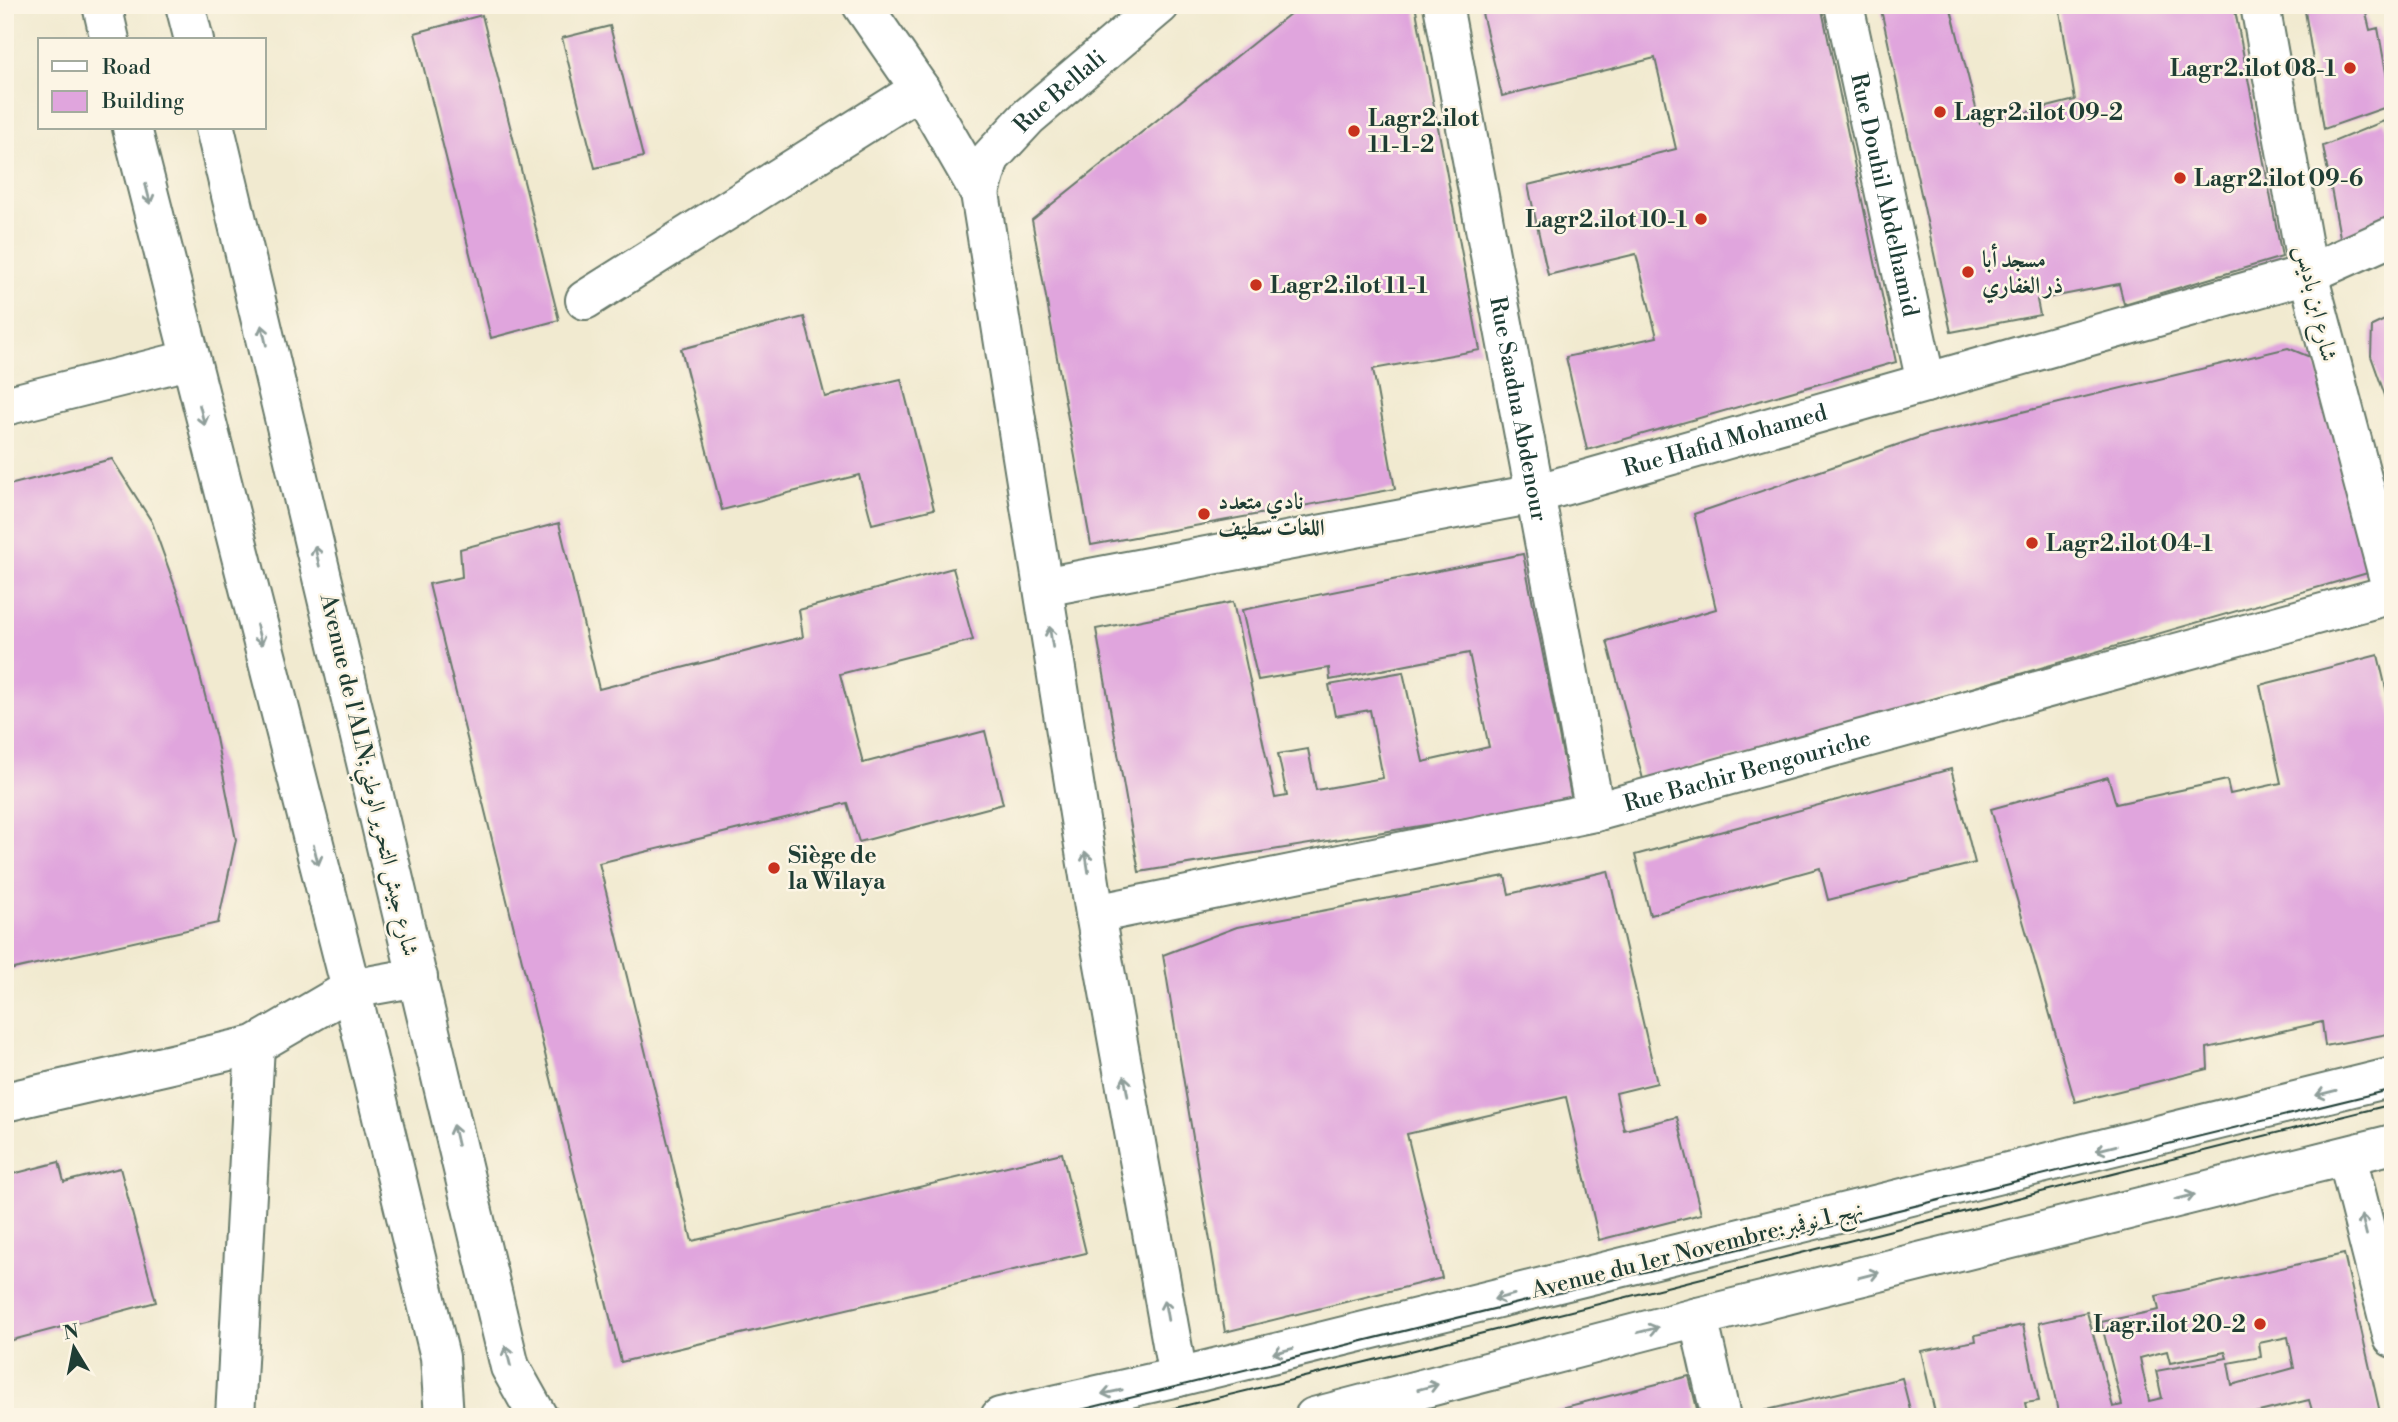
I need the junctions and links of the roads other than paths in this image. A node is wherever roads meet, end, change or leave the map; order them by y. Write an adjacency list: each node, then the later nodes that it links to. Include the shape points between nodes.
1 (102, 5): 8 (street)
2 (185, 5): 9 (street)
3 (862, 5): 10 (street)
4 (1443, 5): 20 (street, Rue Saadna Abdenour)
5 (1844, 5): 18 (street, Rue Douhil Abdelhamid)
6 (2260, 5): 15 (street, شارع ابن باديس)
7 (1143, 11): 13 (street, Rue Bellali, via 990,158)
8 (110, 38)
9 (193, 38)
10 (920, 89): 13 (street); 16 (street)
11 (132, 130): 17 (street, one-way to 17)
12 (215, 130): 25 (street, Avenue de l'ALN;شارع جيش التحرير الوطني, one-way to 12)
13 (980, 193): 21 (street)
14 (2393, 236): 15 (street, Rue Hafid Mohamed)
15 (2308, 274): 18 (street, Rue Hafid Mohamed); 22 (street, شارع ابن باديس)
16 (585, 300)
17 (188, 359): 19 (street); 26 (street, one-way to 26)
18 (1926, 383): 20 (street, Rue Hafid Mohamed)
19 (5, 407)
20 (1535, 494): 21 (street, Rue Hafid Mohamed); 23 (street, Rue Saadna Abdenour)
21 (1043, 587): 24 (street, one-way to 21)
22 (2392, 595): 23 (street, Rue Bachir Bengouriche)
23 (1595, 812): 24 (street, Rue Bachir Bengouriche)
24 (1095, 914): 34 (street, one-way to 24)
25 (418, 977): 26 (street); 37 (street, Avenue de l'ALN;شارع جيش التحرير الوطني, one-way to 25, via 510,1367)
26 (351, 989): 27 (street); 36 (street, via 440,1357)
27 (255, 1045): 29 (street); 35 (street)
28 (2393, 1077): 34 (street, Avenue du 1er Novembre;نهج 1 نوفمبر, one-way to 34)
29 (5, 1102)
30 (2393, 1144): 31 (street)
31 (2347, 1157): 32 (street, one-way to 31); 33 (street, one-way to 31)
32 (1698, 1317): 39 (street, one-way to 32); 40 (street)
33 (2393, 1338)
34 (1178, 1377): 38 (street, Avenue du 1er Novembre;نهج 1 نوفمبر, one-way to 38)
35 (235, 1417)
36 (444, 1417)
37 (538, 1417)
38 (1000, 1417)
39 (1314, 1417)
40 (1721, 1417)

